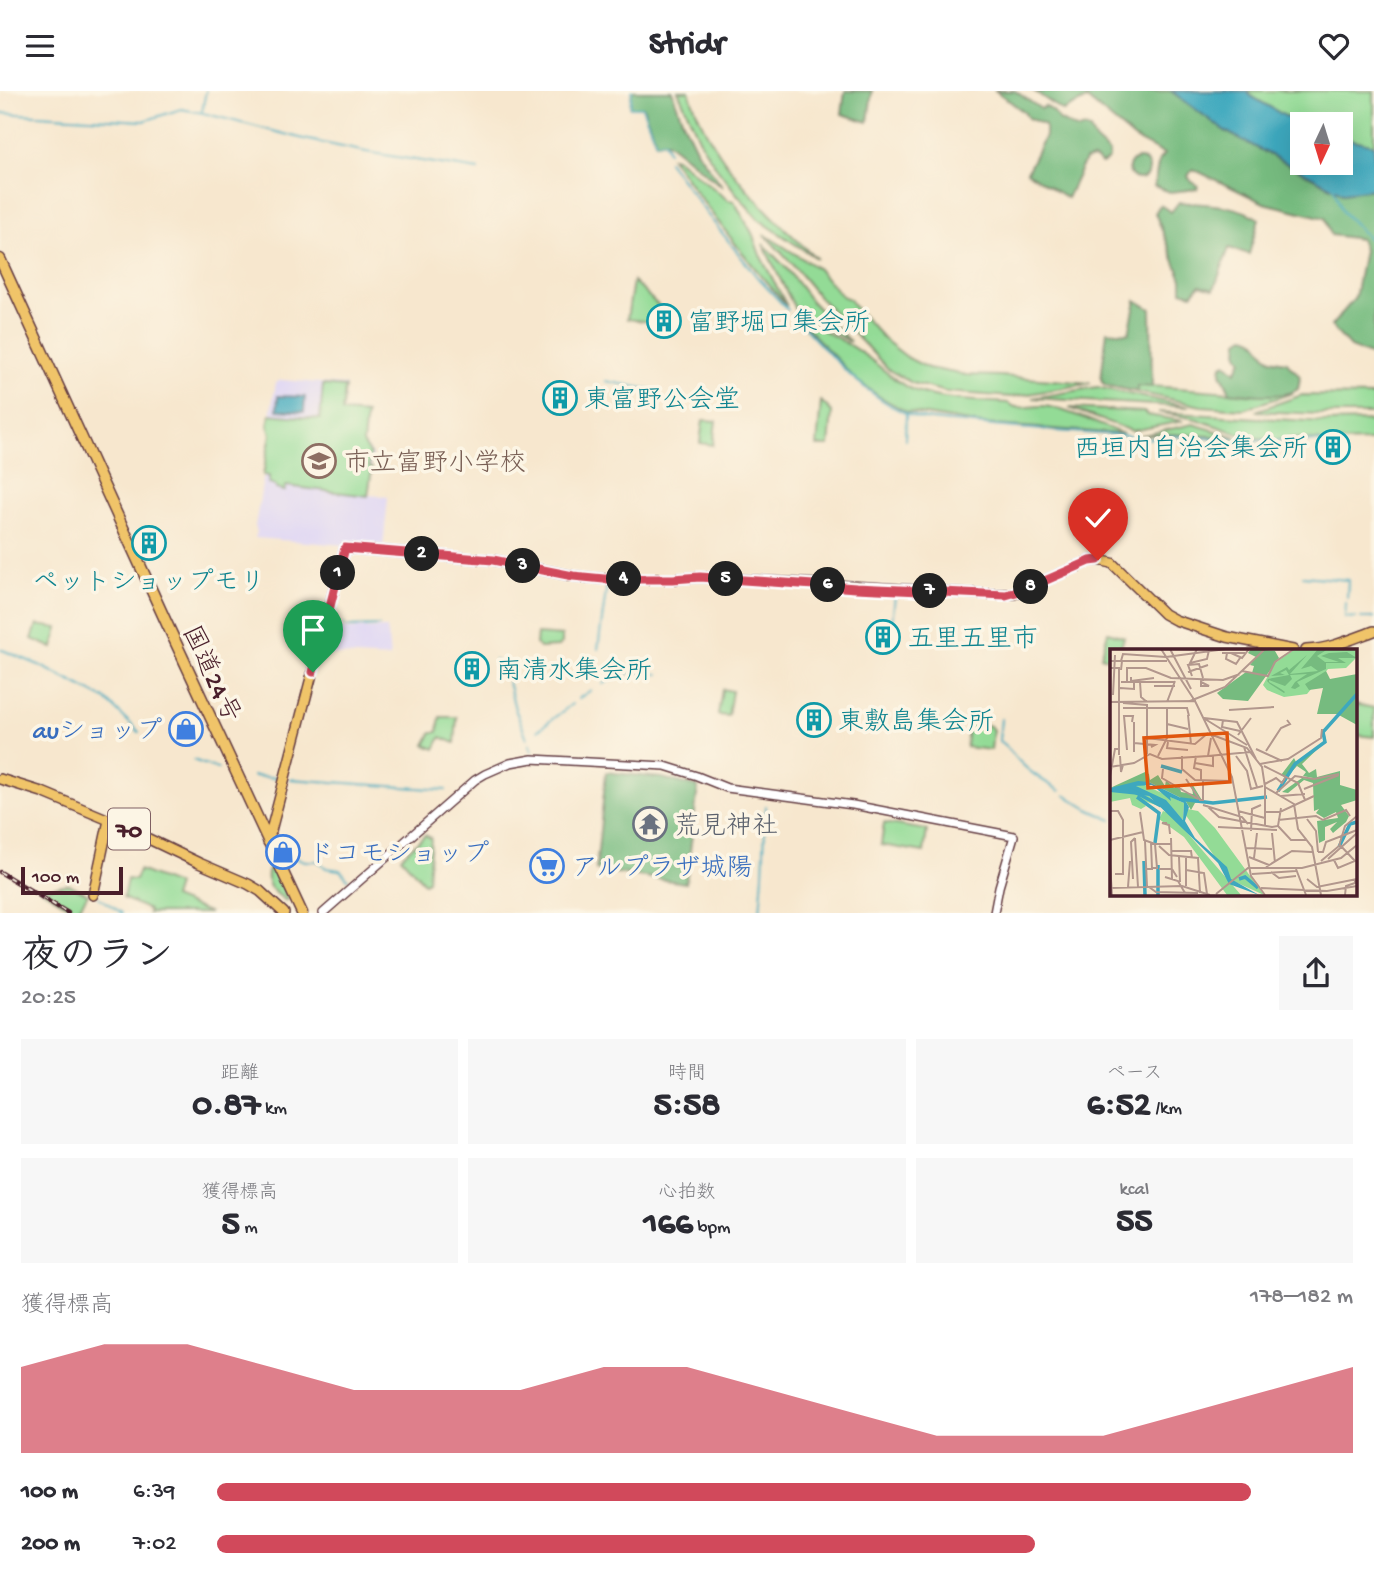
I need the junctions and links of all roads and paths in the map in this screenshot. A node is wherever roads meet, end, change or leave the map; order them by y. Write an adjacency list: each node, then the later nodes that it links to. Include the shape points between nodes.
1 (0, 259): 7 (highway, 国道24号)
2 (1374, 631): 4 (main road)
3 (1288, 649): 7 (main road, via 1227,637 1164,614 1112,563 1103,561 1090,561 1014,593 983,594 700,577 604,579 493,560 345,548)
4 (1319, 649)
5 (0, 779): 6 (main road, 70)
6 (109, 820): 8 (main road); 9 (main road, 70, via 248,884)
7 (268, 842): 10 (highway, 国道24号)
8 (93, 895)
9 (284, 913)
10 (302, 913)
11 (323, 913): 12 (street, via 485,773 532,759 666,767 727,788 853,805 1014,837)
12 (994, 913)

